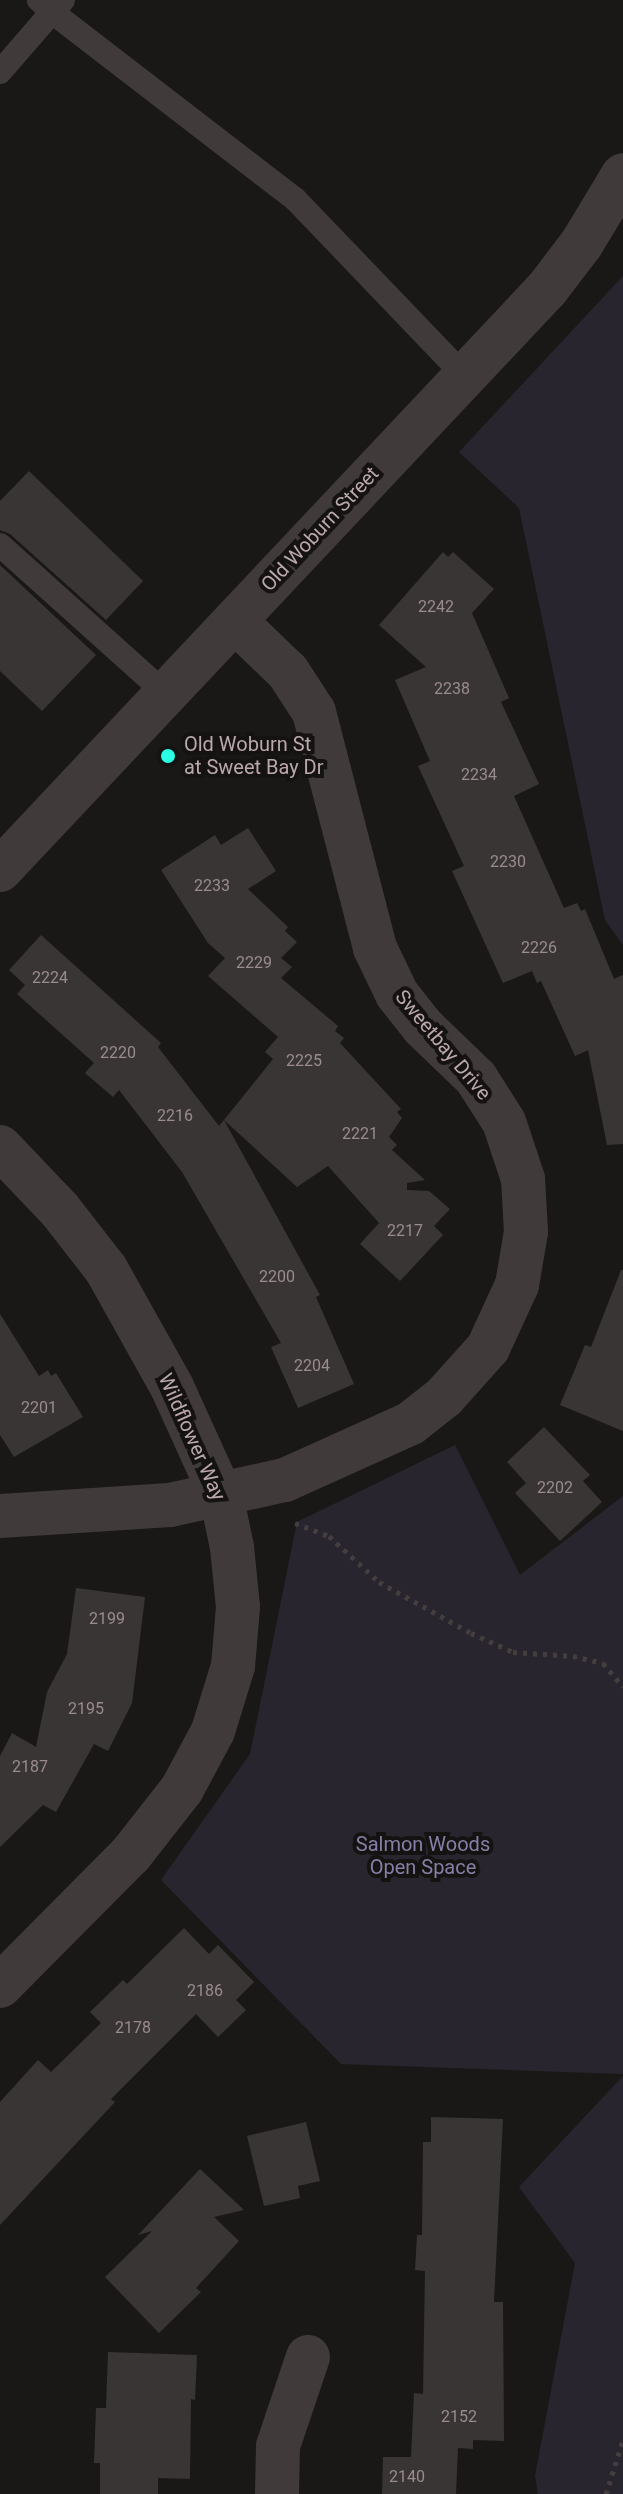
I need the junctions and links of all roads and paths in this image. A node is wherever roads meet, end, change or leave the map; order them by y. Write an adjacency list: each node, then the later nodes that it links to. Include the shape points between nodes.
1 (51, 4): 2 (lane); 4 (lane, via 295,199)
2 (0, 72)
3 (623, 175): 4 (street, Old Woburn Street, via 565,266)
4 (465, 376): 6 (street, Old Woburn Street)
5 (0, 545): 7 (lane)
6 (235, 621): 7 (street, Old Woburn Street); 10 (street, Sweetbay Drive, via 288,672 314,712 375,948 397,994 476,1078 504,1122 523,1179 526,1232 517,1285 488,1348 444,1397 411,1423 285,1480)
7 (166, 694): 8 (street, Old Woburn Street)
8 (0, 870)
9 (0, 1147): 10 (street, Wildflower Way, via 106,1269 172,1387)
10 (221, 1495): 11 (street, Sweetbay Drive, via 124,1510); 14 (street, Wildflower Way, via 238,1607 233,1666 213,1731 182,1789 131,1854)
11 (0, 1516)
12 (289, 1521): 13 (path, via 329,1536 379,1582 471,1633 513,1652 603,1663)
13 (623, 1687)
14 (0, 1986)
15 (308, 2357): 17 (street, via 278,2446)
16 (623, 2440): 18 (path)
17 (277, 2494)
18 (606, 2494)

